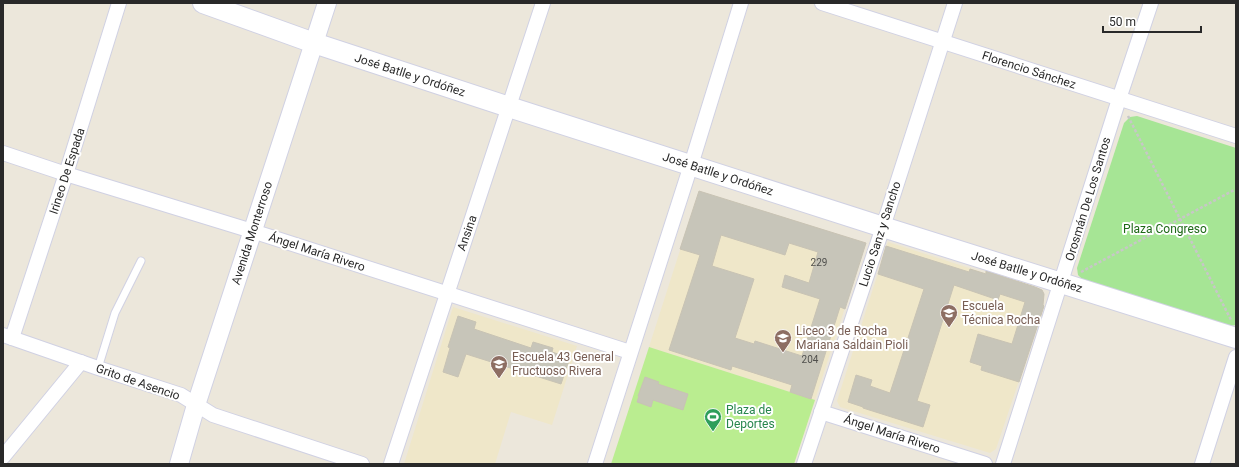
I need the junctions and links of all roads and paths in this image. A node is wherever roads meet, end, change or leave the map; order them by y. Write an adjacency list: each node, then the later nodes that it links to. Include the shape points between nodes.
1 (118, 3): 16 (street, Irineo De Espada)
2 (203, 3): 10 (main road, José Batlle y Ordóñez)
3 (327, 3): 10 (street, Avenida Monterroso)
4 (542, 3): 12 (street, Ansina)
5 (741, 3): 15 (street)
6 (822, 3): 9 (street, Florencio Sánchez)
7 (955, 3): 9 (street, Lucio Sanz y Sancho)
8 (1151, 3): 11 (street, Orosmán De Los Santos)
9 (942, 42): 11 (street, Florencio Sánchez); 19 (street, Lucio Sanz y Sancho)
10 (314, 43): 12 (main road, José Batlle y Ordóñez); 20 (street, Avenida Monterroso)
11 (1119, 99): 13 (street, Florencio Sánchez); 18 (path); 22 (street, Orosmán De Los Santos)
12 (509, 107): 15 (main road, José Batlle y Ordóñez); 23 (street, Ansina)
13 (1236, 136)
14 (3, 153): 16 (street, Ángel María Rivero)
15 (691, 165): 19 (main road, José Batlle y Ordóñez); 26 (street)
16 (66, 174): 20 (street, Ángel María Rivero); 25 (street, Irineo De Espada)
17 (1236, 189): 18 (path)
18 (1180, 219): 22 (path); 24 (path)
19 (883, 227): 22 (main road, José Batlle y Ordóñez); 31 (street, Lucio Sanz y Sancho)
20 (252, 231): 23 (street, Ángel María Rivero); 30 (street, Avenida Monterroso)
21 (141, 261): 29 (lane, via 115,313)
22 (1062, 283): 24 (main road, José Batlle y Ordóñez); 39 (street, Orosmán De Los Santos)
23 (447, 293): 26 (street, Ángel María Rivero); 35 (street, Ansina)
24 (1234, 330)
25 (8, 336): 28 (street, Grito de Asencio)
26 (630, 352): 36 (street)
27 (1236, 357): 40 (street)
28 (81, 362): 29 (street, Grito de Asencio); 32 (street)
29 (98, 368): 30 (street, Grito de Asencio, via 181,395)
30 (196, 405): 33 (street, Avenida Monterroso); 34 (street, Grito de Asencio, via 213,415)
31 (821, 412): 37 (street, Lucio Sanz y Sancho); 38 (street, Ángel María Rivero)
32 (3, 457)
33 (179, 464)
34 (362, 464)
35 (391, 464)
36 (595, 464)
37 (804, 464)
38 (985, 464)
39 (1003, 464)
40 (1202, 464)

